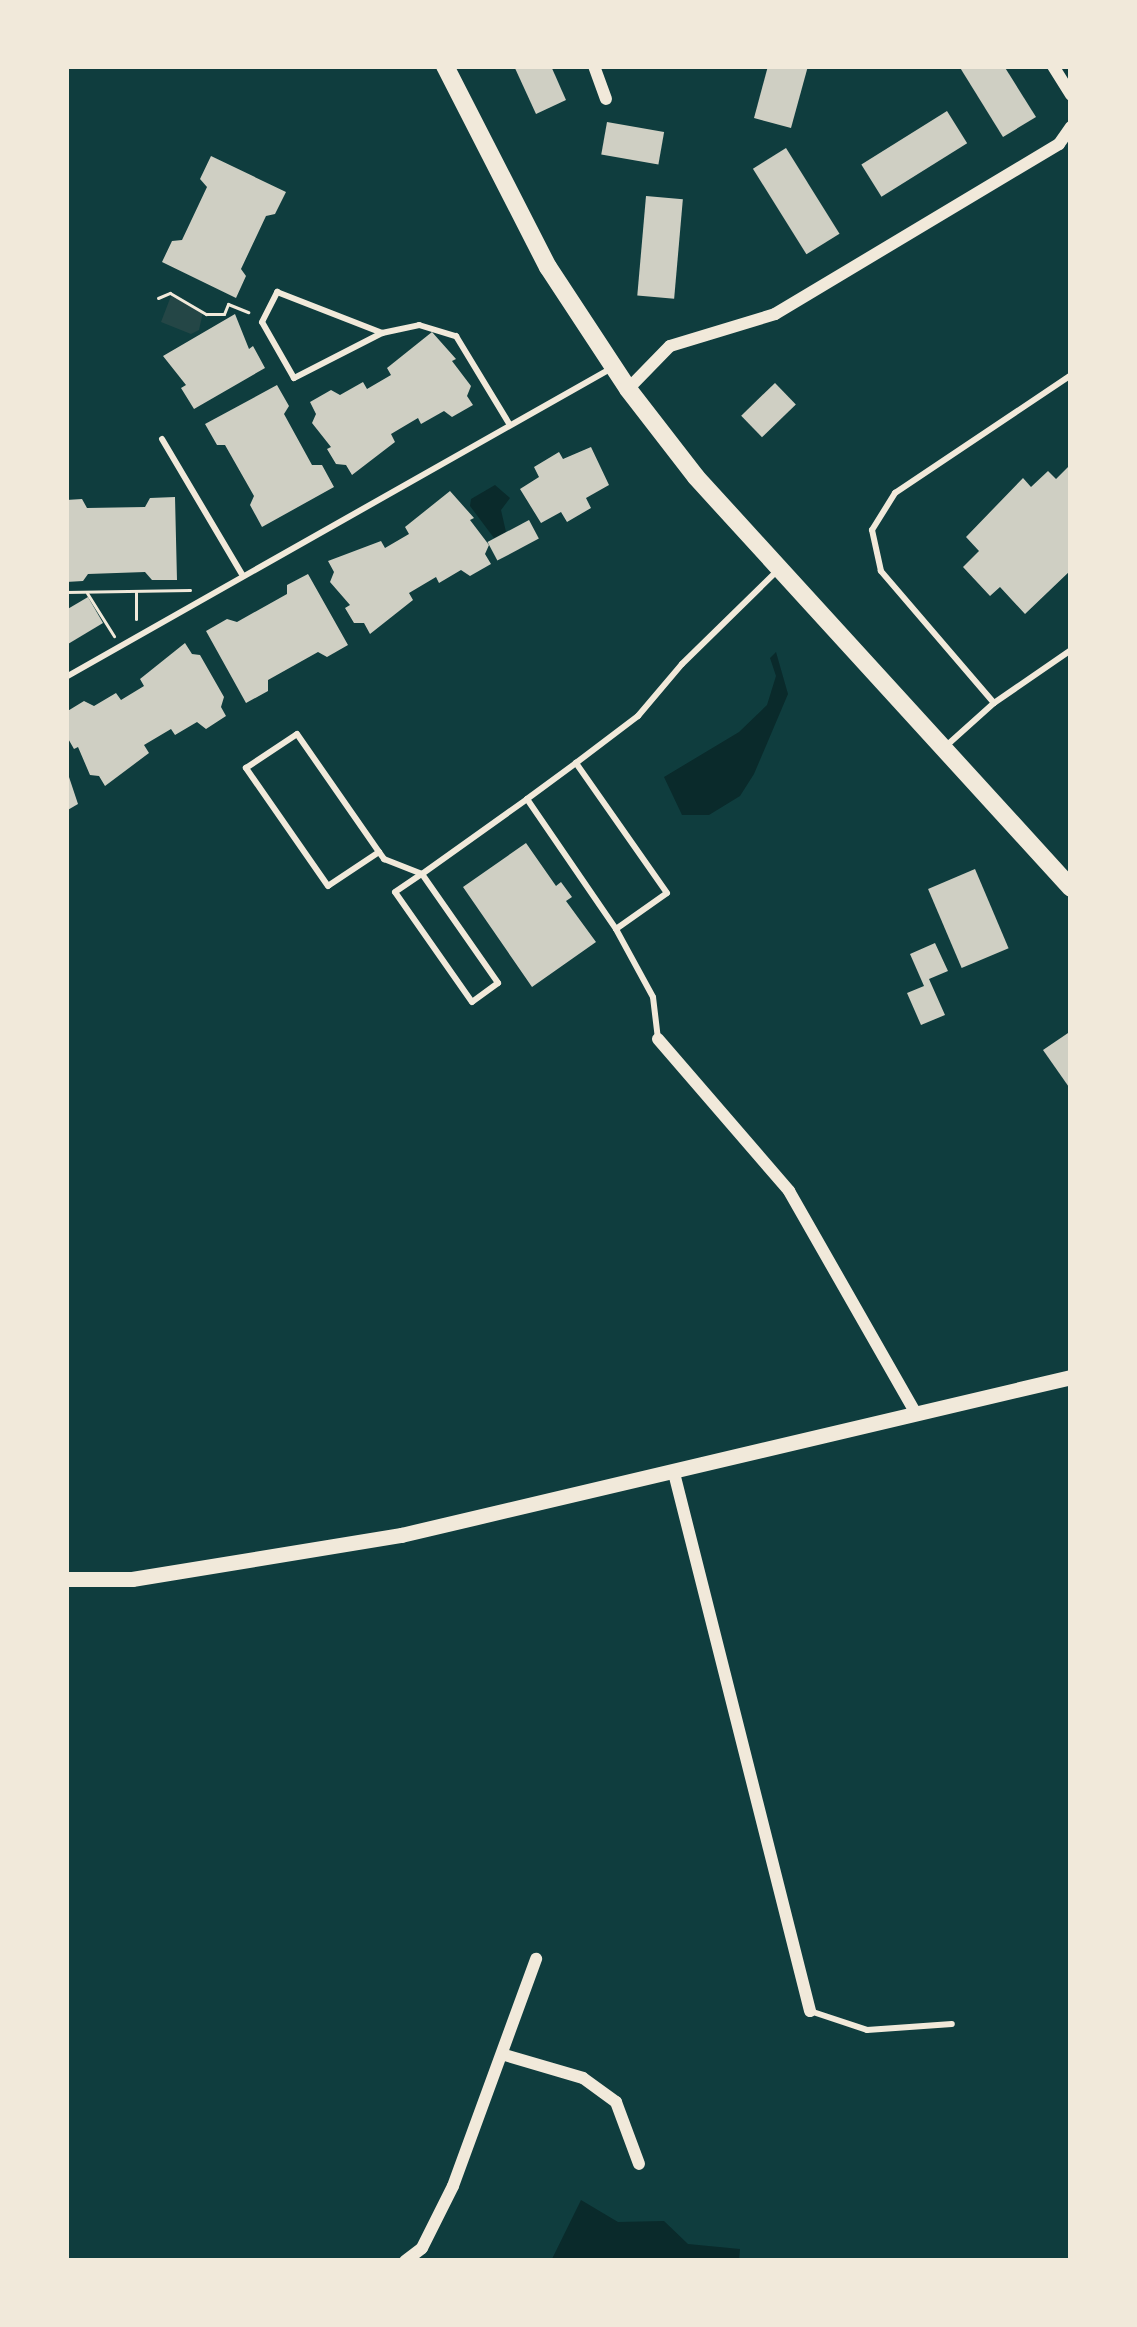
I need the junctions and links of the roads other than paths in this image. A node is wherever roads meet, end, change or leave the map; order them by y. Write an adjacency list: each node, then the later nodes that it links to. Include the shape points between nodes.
1 (445, 66): 8 (main road, via 512,204)
2 (594, 66): 5 (street)
3 (1054, 66): 4 (street)
4 (1071, 94)
5 (606, 99)
6 (1071, 127): 10 (street, via 1059,144 776,314 670,346)
7 (382, 333): 7 (lane, via 277,292 263,319 294,378); 11 (lane, via 418,325 456,335)
8 (614, 367): 10 (main road); 11 (lane)
9 (1071, 375): 17 (lane, via 895,493 872,530 881,571)
10 (628, 389): 13 (main road)
11 (510, 424): 14 (lane)
12 (162, 439): 14 (lane)
13 (777, 571): 18 (main road); 19 (lane, via 638,716)
14 (243, 576): 16 (lane)
15 (1071, 650): 17 (lane)
16 (66, 677)
17 (994, 703): 18 (lane)
18 (944, 748): 23 (main road)
19 (576, 763): 20 (lane); 24 (lane, via 667,892)
20 (526, 799): 22 (lane); 24 (lane)
21 (379, 851): 21 (lane, via 297,734 246,768 328,886); 22 (lane)
22 (422, 874): 22 (lane, via 395,892 472,1002 499,983)
23 (1071, 888)
24 (616, 929): 25 (lane, via 653,997)
25 (658, 1039): 27 (street, via 789,1192)
26 (1071, 1377): 27 (street)
27 (915, 1412): 28 (street)
28 (674, 1473): 29 (street, via 401,1535 133,1579); 31 (street)
29 (66, 1579)
30 (536, 1959): 33 (street)
31 (810, 2011): 32 (lane, via 867,2030)
32 (952, 2024)
33 (505, 2055): 34 (street, via 583,2078 616,2102); 35 (street, via 453,2186 422,2248)
34 (639, 2164)
35 (405, 2261)

